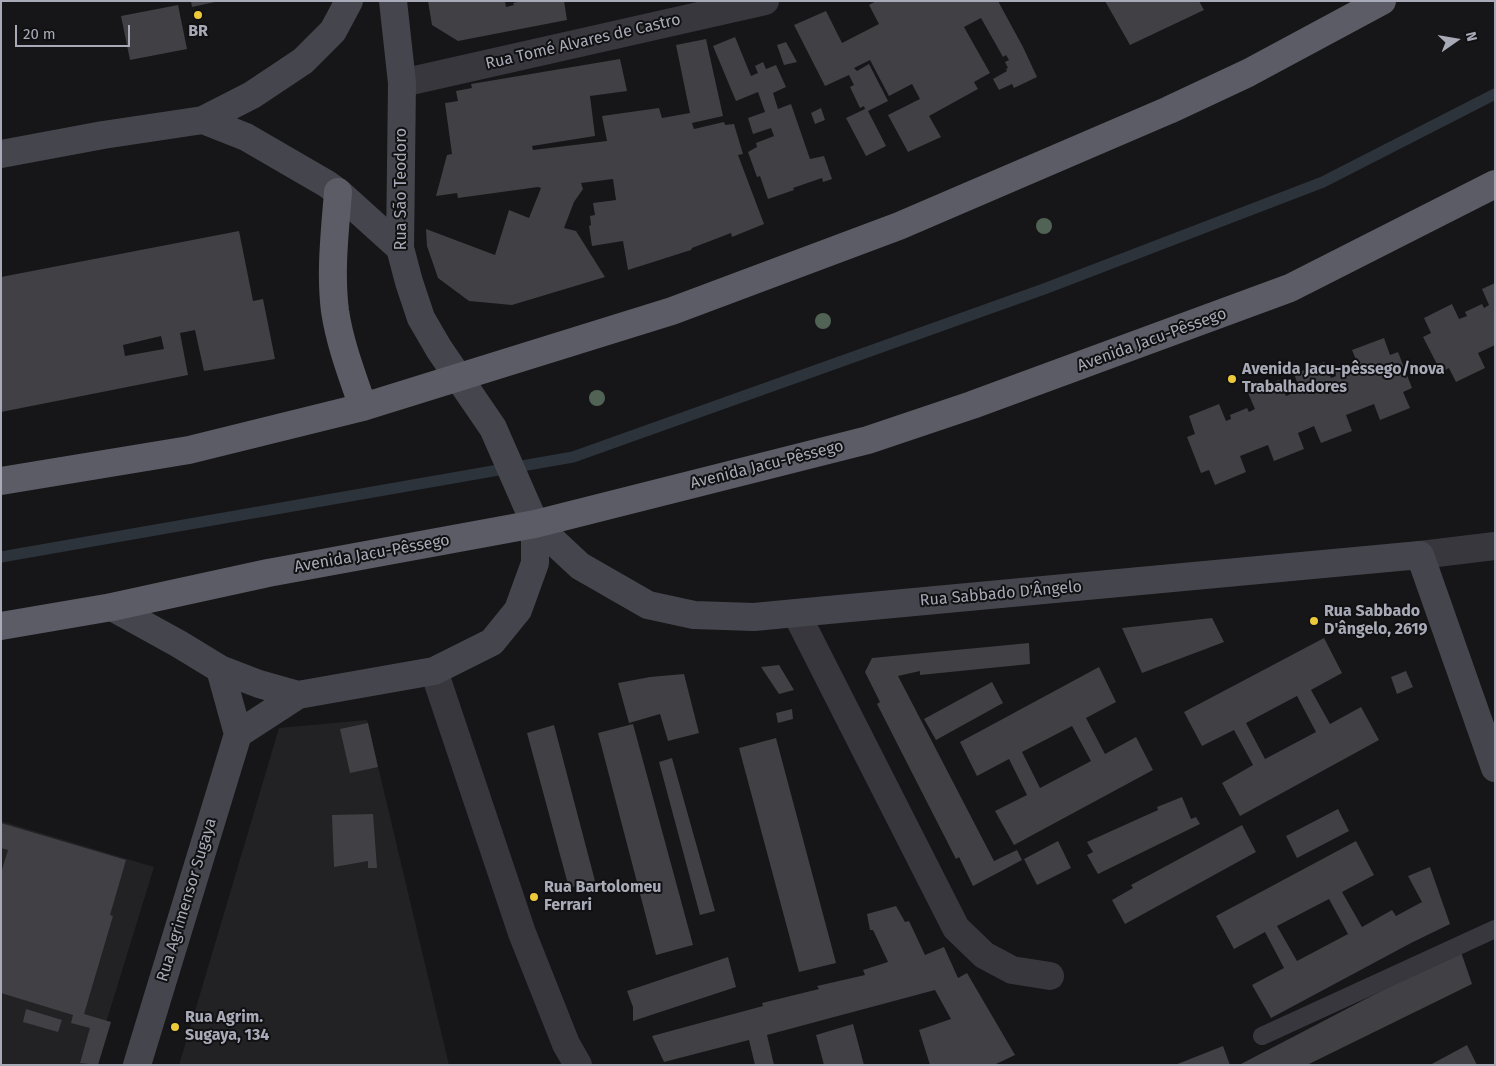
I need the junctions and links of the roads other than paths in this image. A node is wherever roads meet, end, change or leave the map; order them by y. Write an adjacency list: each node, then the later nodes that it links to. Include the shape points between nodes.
1 (349, 1): 6 (main road, via 333,31 303,61 252,95)
2 (393, 1): 5 (main road, Rua São Teodoro)
3 (765, 1): 5 (street, Rua Tomé Alvares de Castro)
4 (1382, 1): 11 (highway, via 1248,73 1178,106 899,226 672,311)
5 (402, 83): 10 (main road, Rua São Teodoro)
6 (203, 120): 7 (main road); 9 (main road, via 246,137)
7 (1, 154)
8 (1495, 184): 14 (highway, Avenida Jacu-Pêssego, via 1290,288 972,405 868,440)
9 (338, 192): 10 (main road); 12 (highway, via 332,271 335,310 341,341)
10 (400, 248): 11 (main road, Rua São Teodoro, via 421,318)
11 (458, 378): 12 (highway); 14 (main road, Rua São Teodoro, via 493,428)
12 (363, 407): 13 (highway, via 189,450)
13 (1, 481)
14 (535, 524): 17 (highway, Avenida Jacu-Pêssego, via 268,573); 18 (main road, Rua Sabbado D'Ângelo, via 580,566 648,605 694,615); 21 (main road, via 535,562 518,610 492,642)
15 (1495, 546): 16 (street, Rua Sabbado D'Ângelo)
16 (1420, 555): 18 (main road, Rua Sabbado D'Ângelo); 24 (main road)
17 (112, 607): 19 (highway, Avenida Jacu-Pêssego); 20 (main road)
18 (796, 613): 26 (street, via 956,928 984,955 1012,970)
19 (1, 626)
20 (220, 669): 22 (main road); 23 (main road)
21 (434, 671): 22 (main road); 29 (street, via 522,933 566,1044)
22 (298, 695): 23 (main road)
23 (238, 734): 28 (main road, Rua Agrimensor Sugaya)
24 (1495, 768)
25 (1495, 929): 27 (lane)
26 (1050, 976)
27 (1262, 1036)
28 (137, 1065)
29 (578, 1065)

